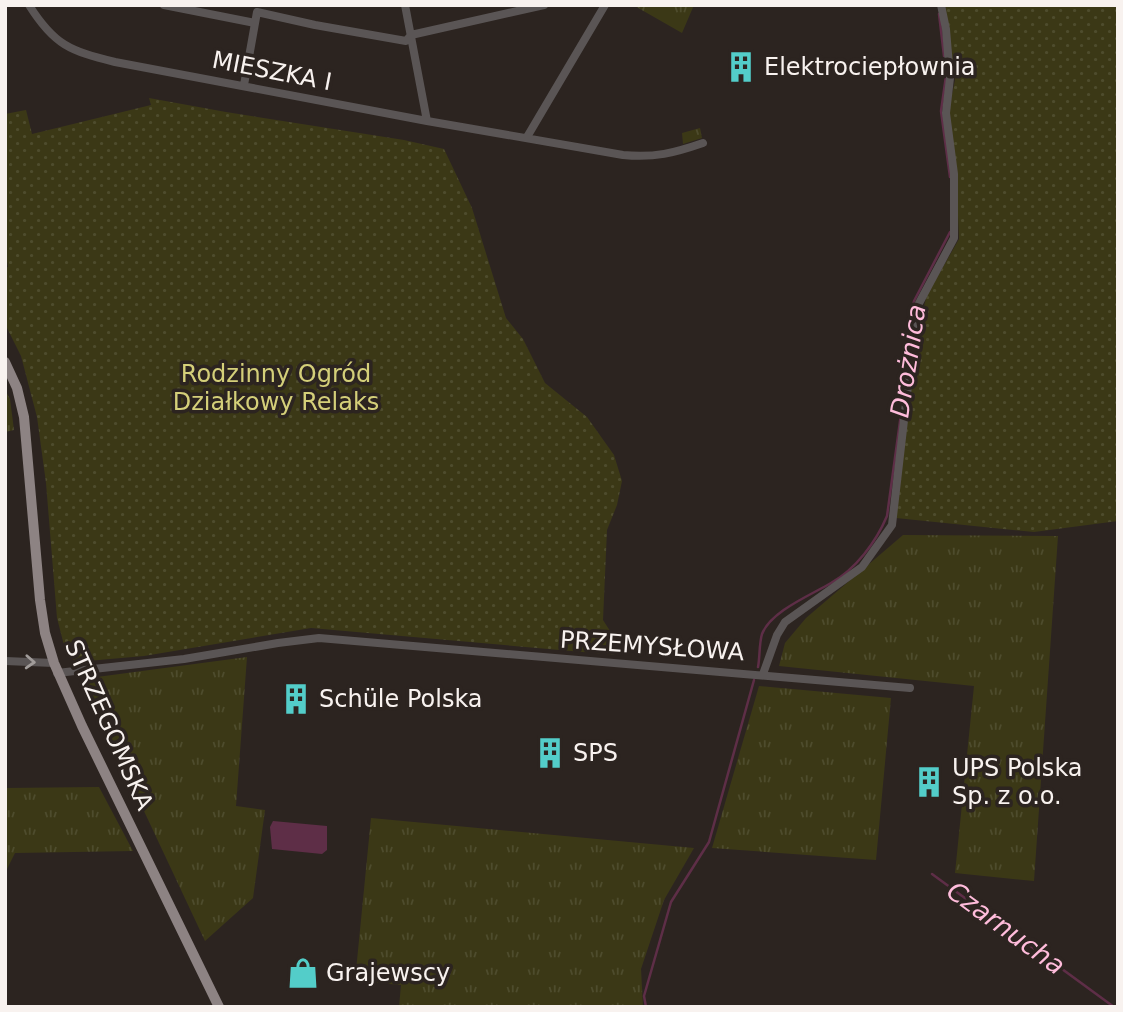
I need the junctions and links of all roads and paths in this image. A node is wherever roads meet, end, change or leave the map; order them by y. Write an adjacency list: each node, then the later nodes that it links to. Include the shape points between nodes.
1 (29, 5): 10 (street, MIESZKA I, via 43,27 77,51)
2 (164, 5): 8 (street)
3 (405, 5): 9 (street)
4 (544, 5): 9 (street)
5 (605, 5): 12 (street)
6 (941, 5): 17 (street, PRZEMYSŁOWA, via 950,78 946,113 956,219 954,238 917,307 892,525 862,567 785,622)
7 (258, 9): 8 (street); 9 (street, via 401,41)
8 (255, 23): 10 (street)
9 (411, 35): 11 (street)
10 (243, 85): 11 (street, MIESZKA I)
11 (426, 121): 12 (street, MIESZKA I)
12 (527, 137): 13 (street, MIESZKA I, via 646,157)
13 (704, 144)
14 (5, 362): 16 (main road, STRZEGOMSKA, via 17,388 25,425 40,600)
15 (5, 661): 16 (street, PRZEMYSŁOWA, one-way to 16)
16 (56, 668): 17 (street, PRZEMYSŁOWA, via 184,659 319,638); 19 (main road, STRZEGOMSKA)
17 (763, 674): 18 (street)
18 (910, 688)
19 (219, 1007)

